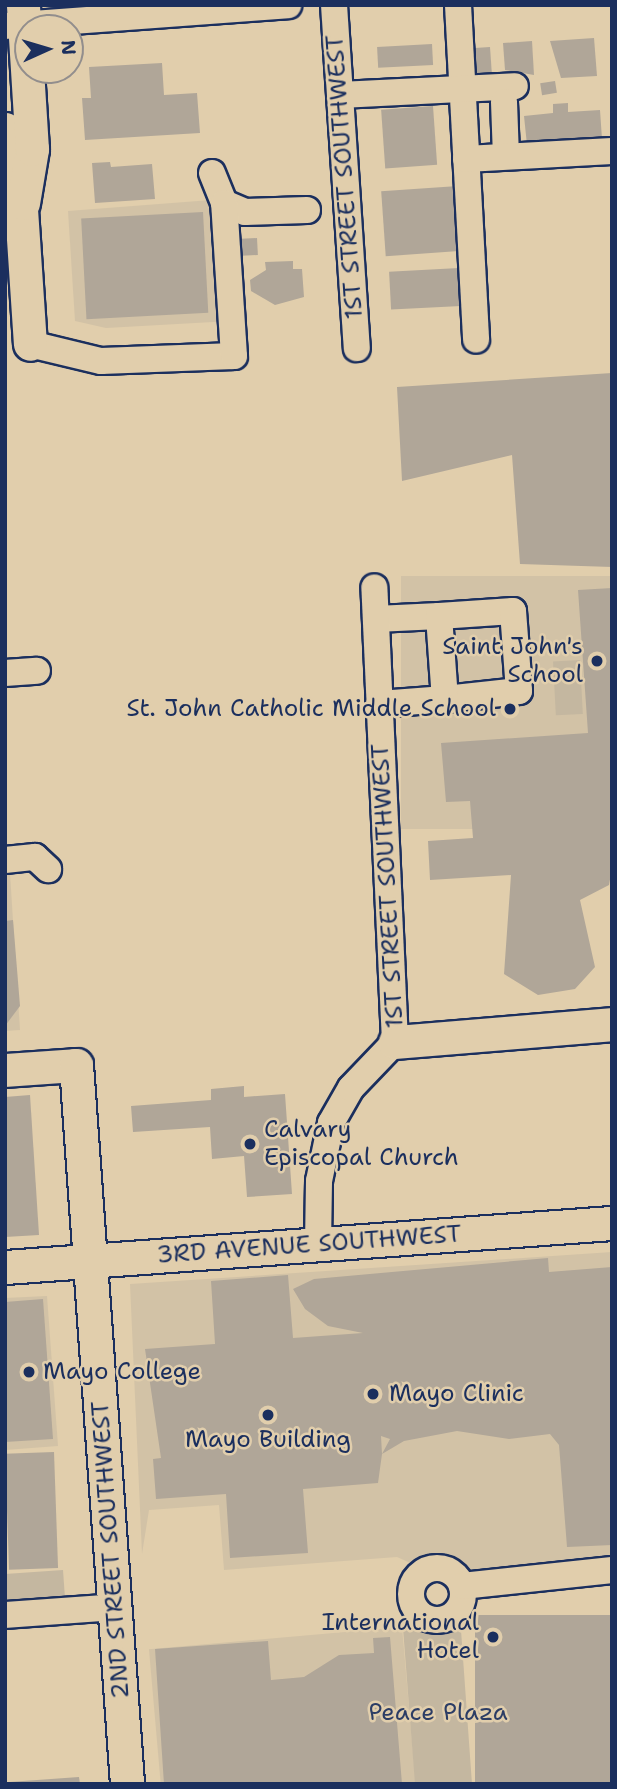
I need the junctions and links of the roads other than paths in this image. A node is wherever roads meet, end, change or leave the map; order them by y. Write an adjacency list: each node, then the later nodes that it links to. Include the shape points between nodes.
1 (288, 5): 4 (street)
2 (334, 5): 7 (street, 1ST STREET SOUTHWEST)
3 (458, 5): 6 (street)
4 (84, 16)
5 (24, 84): 15 (main road, via 32,149)
6 (463, 89): 7 (street); 10 (street, via 509,94); 11 (street)
7 (340, 95): 18 (street, 1ST STREET SOUTHWEST)
8 (5, 129): 15 (main road)
9 (612, 150): 10 (street)
10 (506, 156): 11 (street)
11 (466, 159): 16 (street)
12 (212, 173): 13 (street)
13 (224, 203): 14 (street, via 246,212); 17 (street, via 234,356 101,361)
14 (307, 210)
15 (17, 234): 17 (main road)
16 (476, 340)
17 (30, 344)
18 (357, 348)
19 (374, 587): 21 (street, 1ST STREET SOUTHWEST)
20 (439, 616): 21 (street); 24 (street); 24 (street, via 513,611 519,691)
21 (376, 619): 25 (street, 1ST STREET SOUTHWEST)
22 (37, 671): 23 (street)
23 (5, 673)
24 (445, 699): 25 (street)
25 (379, 704): 29 (street, 1ST STREET SOUTHWEST)
26 (5, 860): 27 (street, via 35,857)
27 (48, 869)
28 (612, 1024): 29 (main road)
29 (395, 1042): 32 (street, 1ST STREET SOUTHWEST, via 351,1088 331,1123 319,1181)
30 (5, 1070): 33 (main road, 2ND STREET SOUTHWEST, via 76,1065)
31 (612, 1223): 32 (main road, 3RD AVENUE SOUTHWEST)
32 (318, 1245): 33 (main road, 3RD AVENUE SOUTHWEST)
33 (90, 1262): 34 (main road, 3RD AVENUE SOUTHWEST); 37 (main road, 2ND STREET SOUTHWEST)
34 (5, 1268)
35 (612, 1570): 36 (street)
36 (462, 1587)
37 (116, 1607): 38 (street); 39 (main road, 2ND STREET SOUTHWEST)
38 (5, 1615)
39 (127, 1784)

